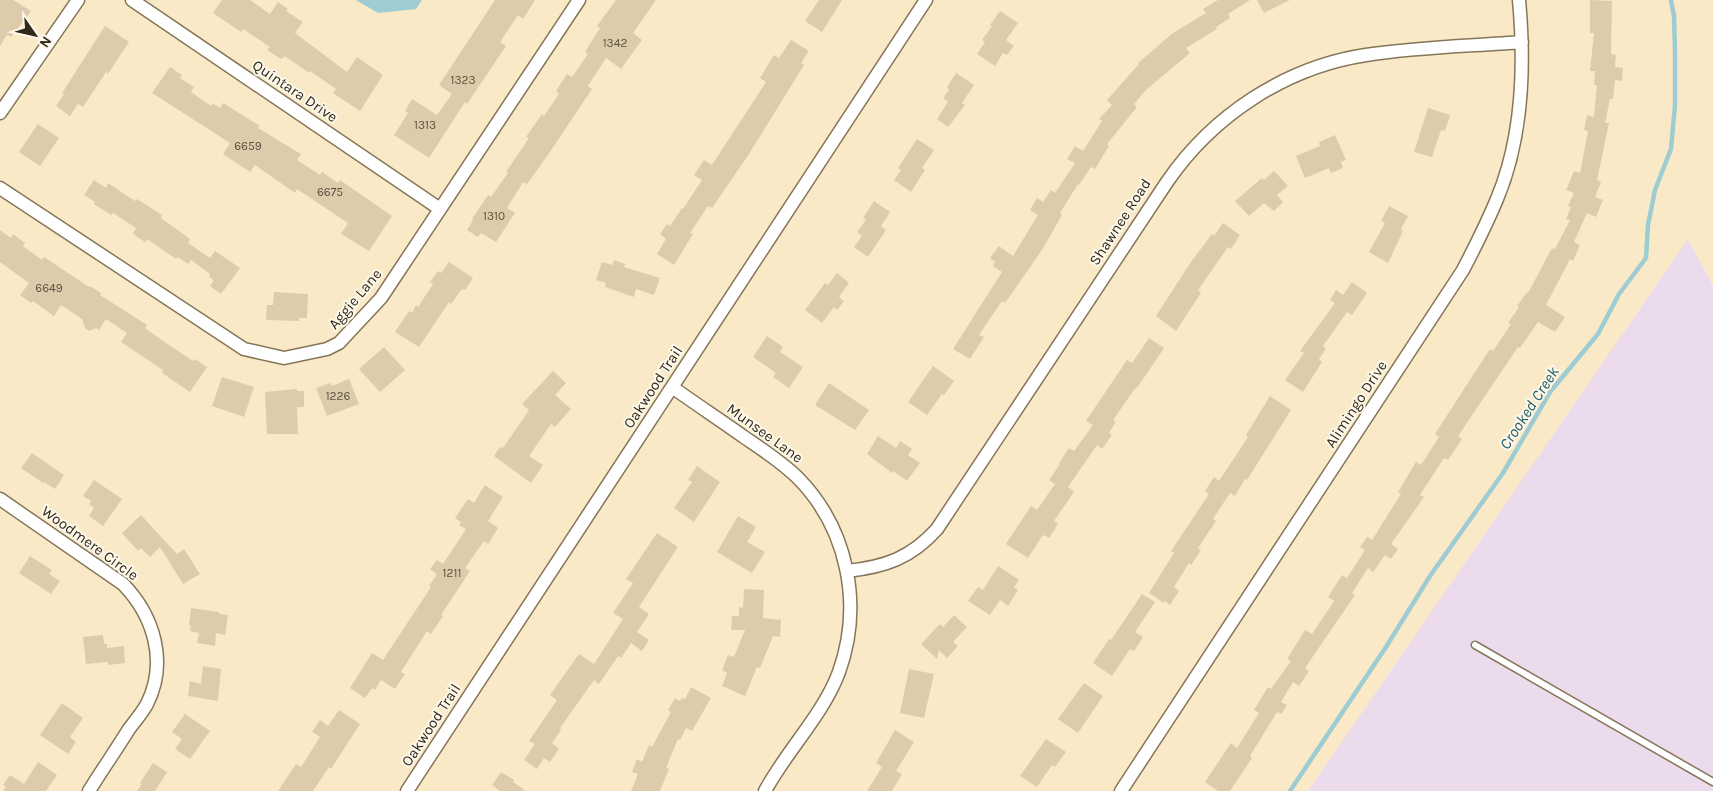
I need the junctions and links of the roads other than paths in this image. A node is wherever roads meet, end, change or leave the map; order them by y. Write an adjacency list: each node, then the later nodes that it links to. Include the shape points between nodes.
1 (78, 0): 7 (street)
2 (132, 0): 9 (street, Quintara Drive)
3 (579, 0): 9 (street, Aggie Lane)
4 (926, 0): 10 (street, Oakwood Trail)
5 (1519, 0): 6 (street, Alimingo Drive)
6 (1522, 42): 12 (street, Shawnee Road, via 1380,52 1333,62 1276,84 1226,117 1191,150 1166,182 937,529 918,548 888,564); 18 (street, Alimingo Drive, via 1522,90 1510,157 1498,197 1474,250)
7 (0, 113)
8 (0, 188): 9 (street, Aggie Lane, via 244,349 284,358 328,349 339,343 381,298)
9 (440, 209)
10 (672, 387): 12 (street, Munsee Lane, via 778,460 799,479 828,518); 16 (street, Oakwood Trail)
11 (0, 499): 15 (street, Woodmere Circle, via 117,579 136,599 156,643 154,684 147,704)
12 (847, 571): 17 (street, Munsee Lane, via 851,612 848,639 838,672 827,697)
13 (1475, 645): 14 (lane)
14 (1713, 782)
15 (89, 791)
16 (407, 791)
17 (766, 791)
18 (1121, 791)

